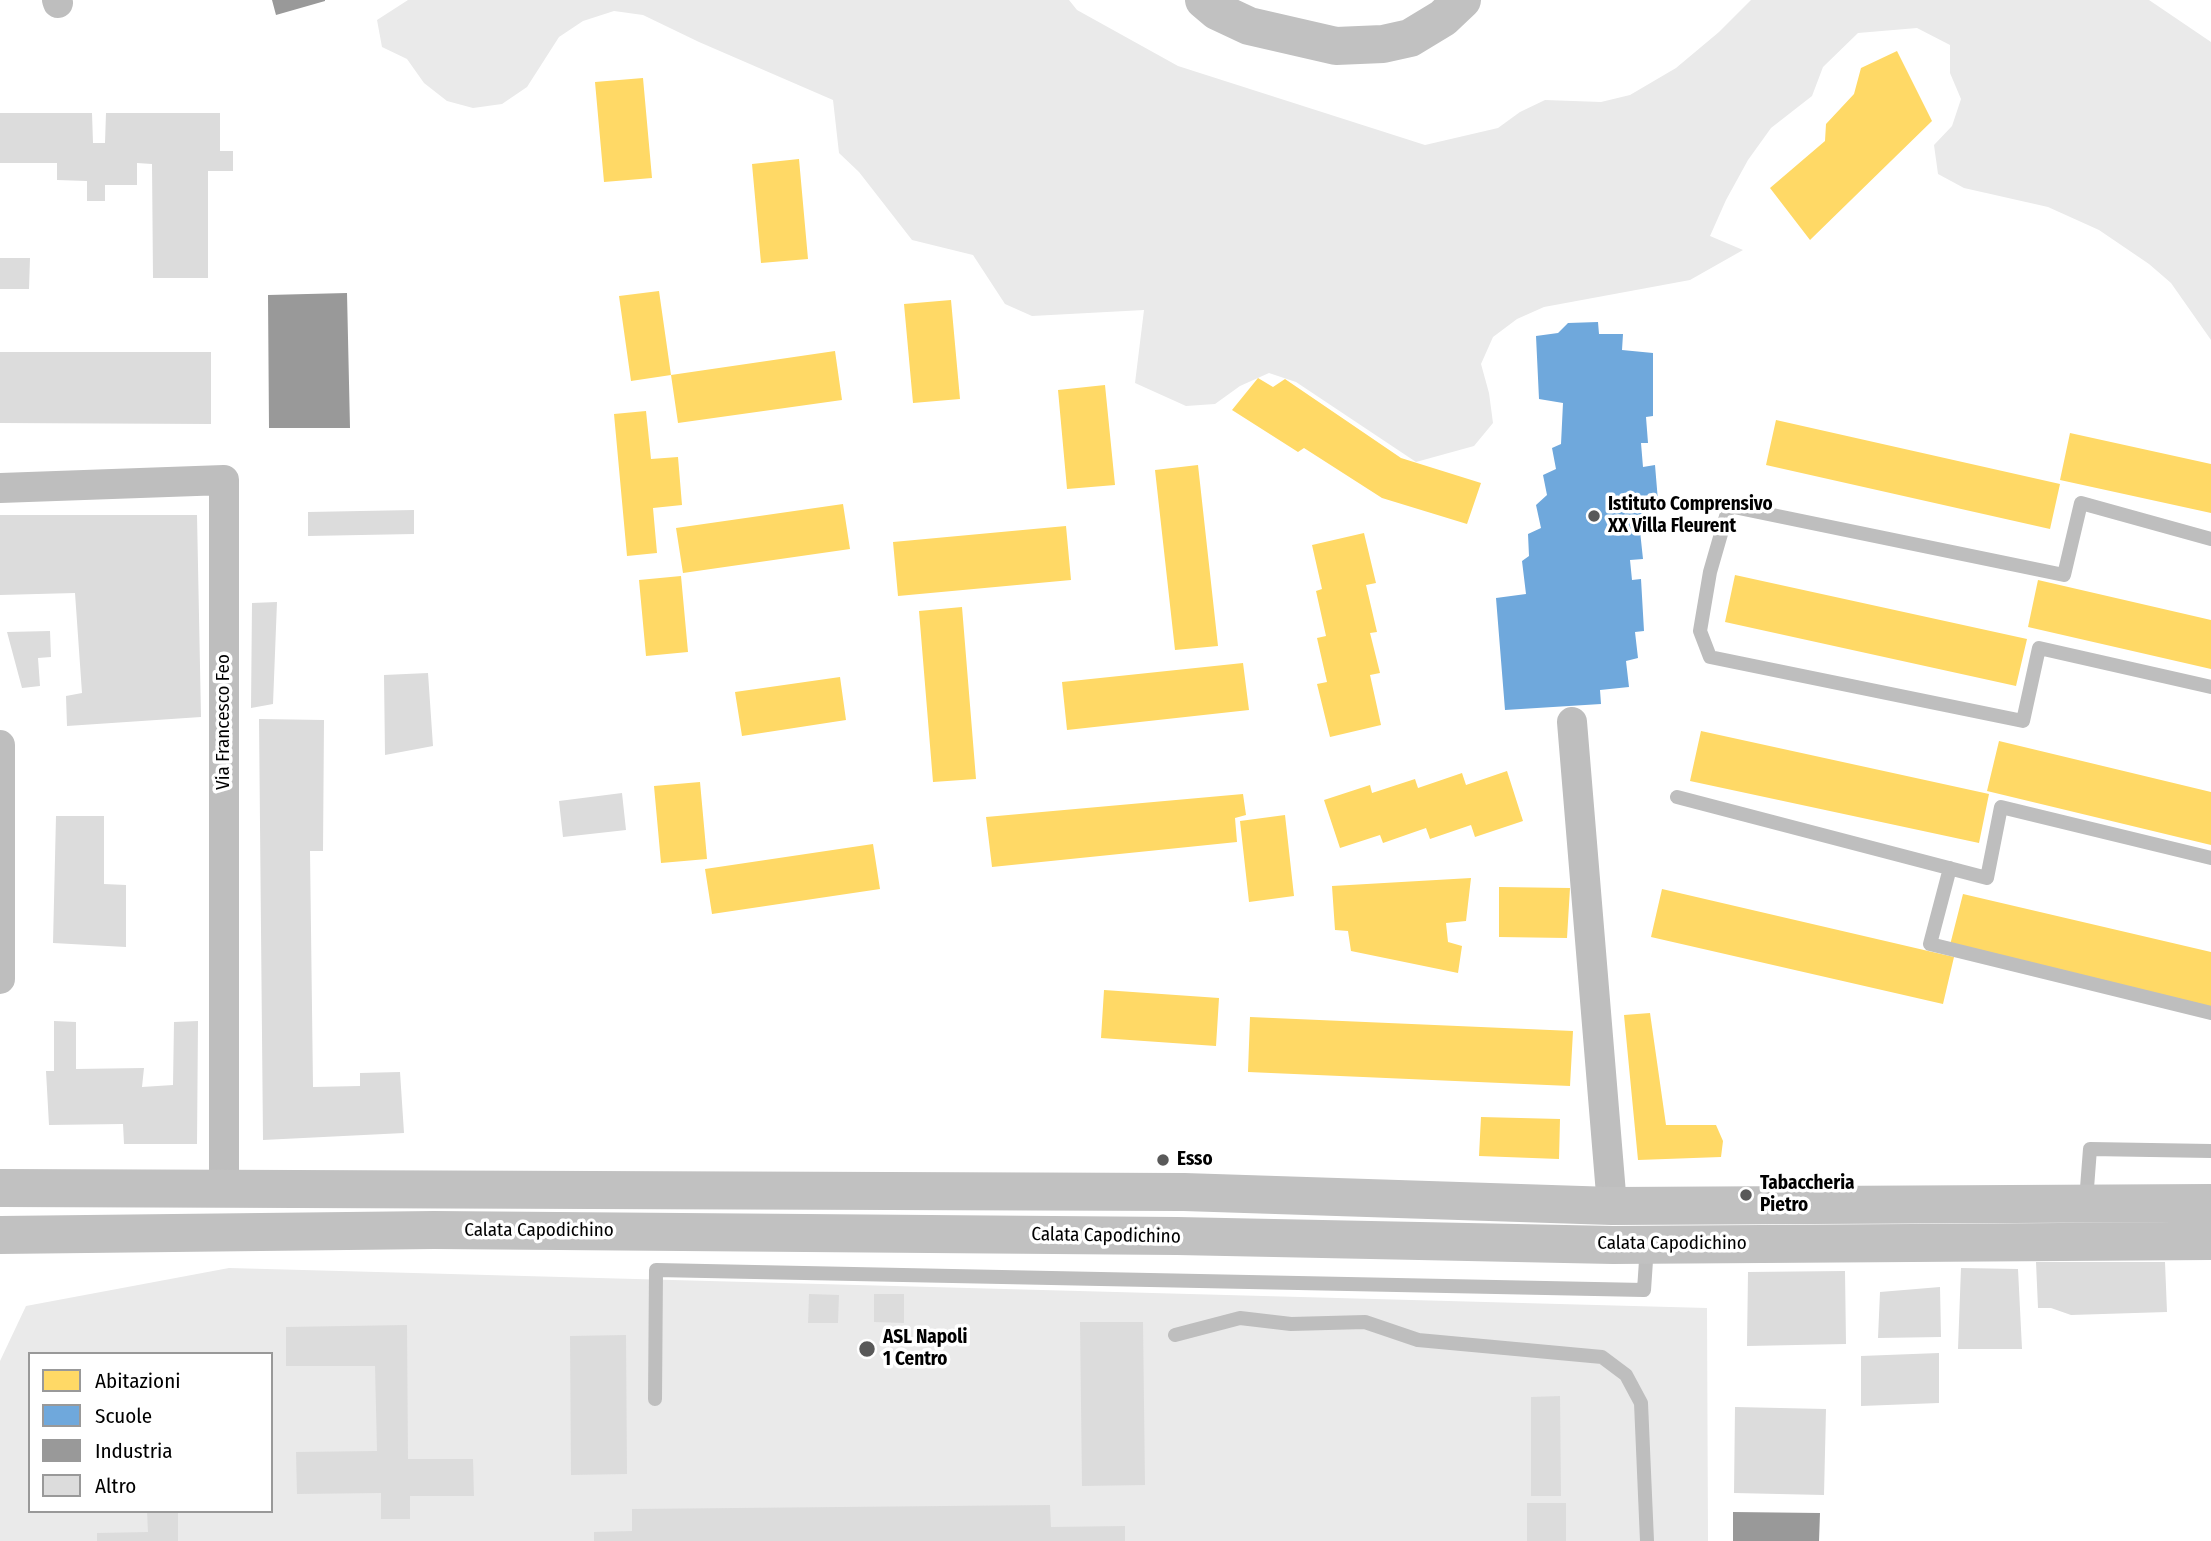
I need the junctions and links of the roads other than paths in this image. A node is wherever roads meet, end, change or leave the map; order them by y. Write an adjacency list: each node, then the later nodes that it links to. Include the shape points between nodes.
1 (1204, 0): 2 (main road, via 1249,26 1336,46 1410,38)
2 (1462, 0)
3 (0, 488): 16 (street, Via Francesco Feo, via 224,480)
4 (2211, 539): 5 (lane, via 2081,503 2064,576 1729,506 1710,572 1700,631 1710,657 2023,721 2039,648)
5 (2211, 687)
6 (1572, 722): 19 (street, Calata Capodichino)
7 (0, 745): 10 (street)
8 (1677, 797): 11 (lane)
9 (2211, 858): 11 (lane, via 2001,807 1987,878)
10 (1, 859): 12 (street)
11 (1950, 868): 13 (lane, via 1930,944)
12 (0, 979)
13 (2211, 1013)
14 (2211, 1150): 17 (lane, via 2090,1149)
15 (0, 1188): 16 (main road, Calata Capodichino)
16 (225, 1188): 19 (main road, Calata Capodichino, via 1184,1192)
17 (2086, 1203): 18 (main road, Calata Capodichino); 19 (main road, Calata Capodichino)
18 (2211, 1203)
19 (1612, 1206): 22 (main road)
20 (0, 1235): 22 (main road, Calata Capodichino, via 434,1230)
21 (2211, 1241): 22 (main road, Calata Capodichino)
22 (1630, 1245): 24 (lane, via 1644,1290 656,1270)
23 (1175, 1335): 25 (lane, via 1240,1318 1291,1324 1365,1322 1418,1340 1602,1357 1626,1375 1641,1403)
24 (655, 1399)
25 (1647, 1541)

